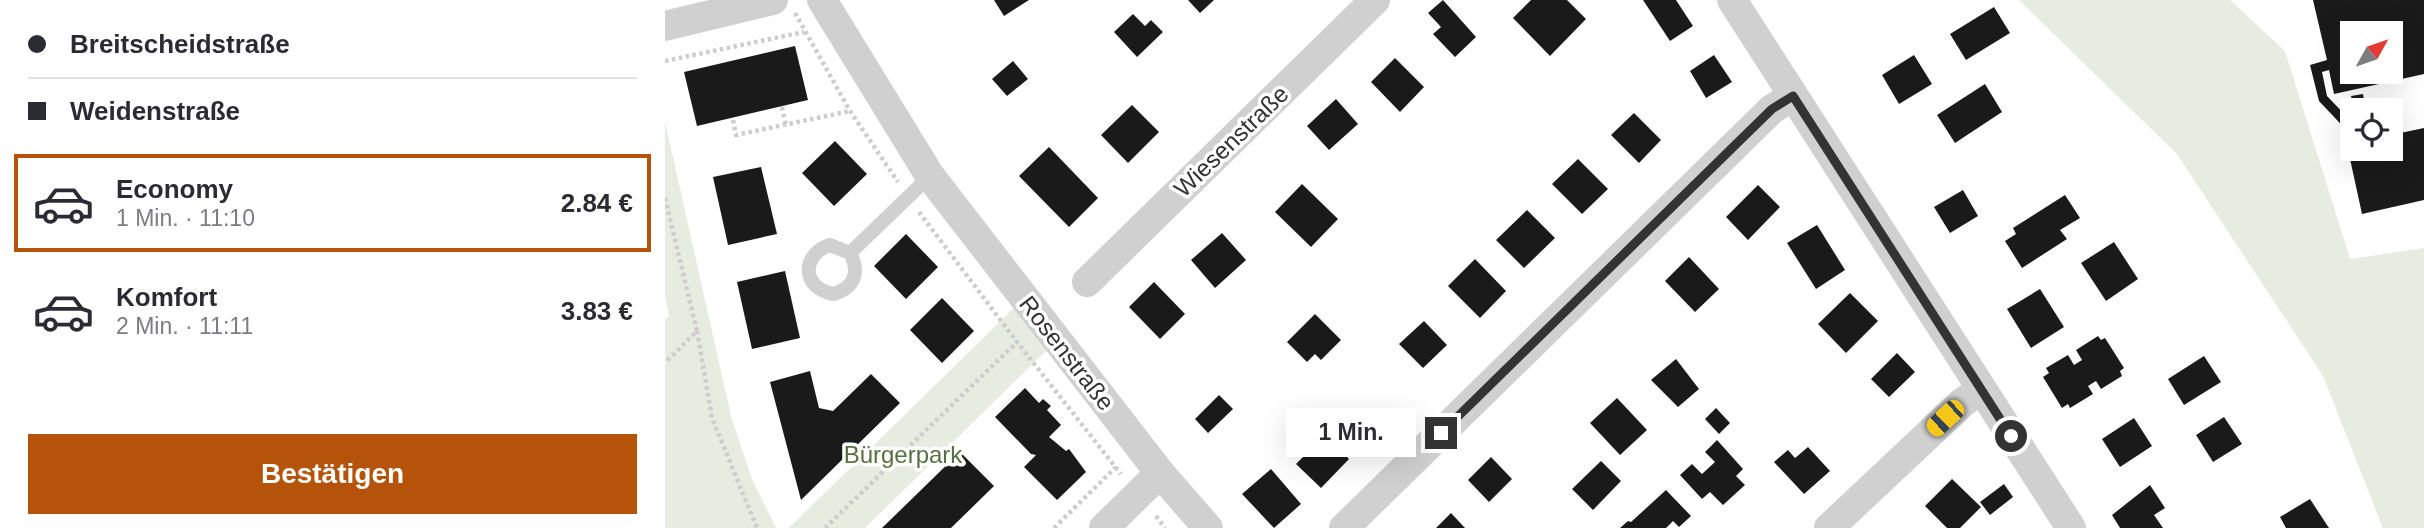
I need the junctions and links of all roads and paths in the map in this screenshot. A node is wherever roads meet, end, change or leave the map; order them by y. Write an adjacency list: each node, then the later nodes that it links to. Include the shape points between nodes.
1 (773, 0): 5 (street)
2 (822, 0): 13 (street, Rosenstraße)
3 (1375, 0): 16 (street, Wiesenstraße)
4 (1732, 0): 8 (street)
5 (665, 26)
6 (804, 32): 7 (path)
7 (665, 61)
8 (1793, 96): 20 (street); 28 (street, via 1772,109)
9 (782, 107): 12 (path)
10 (850, 111): 12 (path)
11 (733, 120): 12 (path, via 736,135)
12 (786, 126)
13 (930, 176): 15 (lane); 17 (street, Rosenstraße)
14 (665, 198): 18 (path)
15 (850, 253)
16 (1087, 282)
17 (1040, 319): 21 (street, Rosenstraße); 24 (path)
18 (697, 331): 19 (path); 23 (path, via 712,418)
19 (665, 363)
20 (1980, 390): 29 (street); 30 (street)
21 (1139, 445): 22 (street, Rosenstraße); 25 (path)
22 (1160, 473): 26 (street); 27 (street, Rosenstraße)
23 (757, 528)
24 (825, 528)
25 (1054, 528)
26 (1104, 528)
27 (1208, 528)
28 (1344, 528)
29 (1829, 528)
30 (2071, 528)

